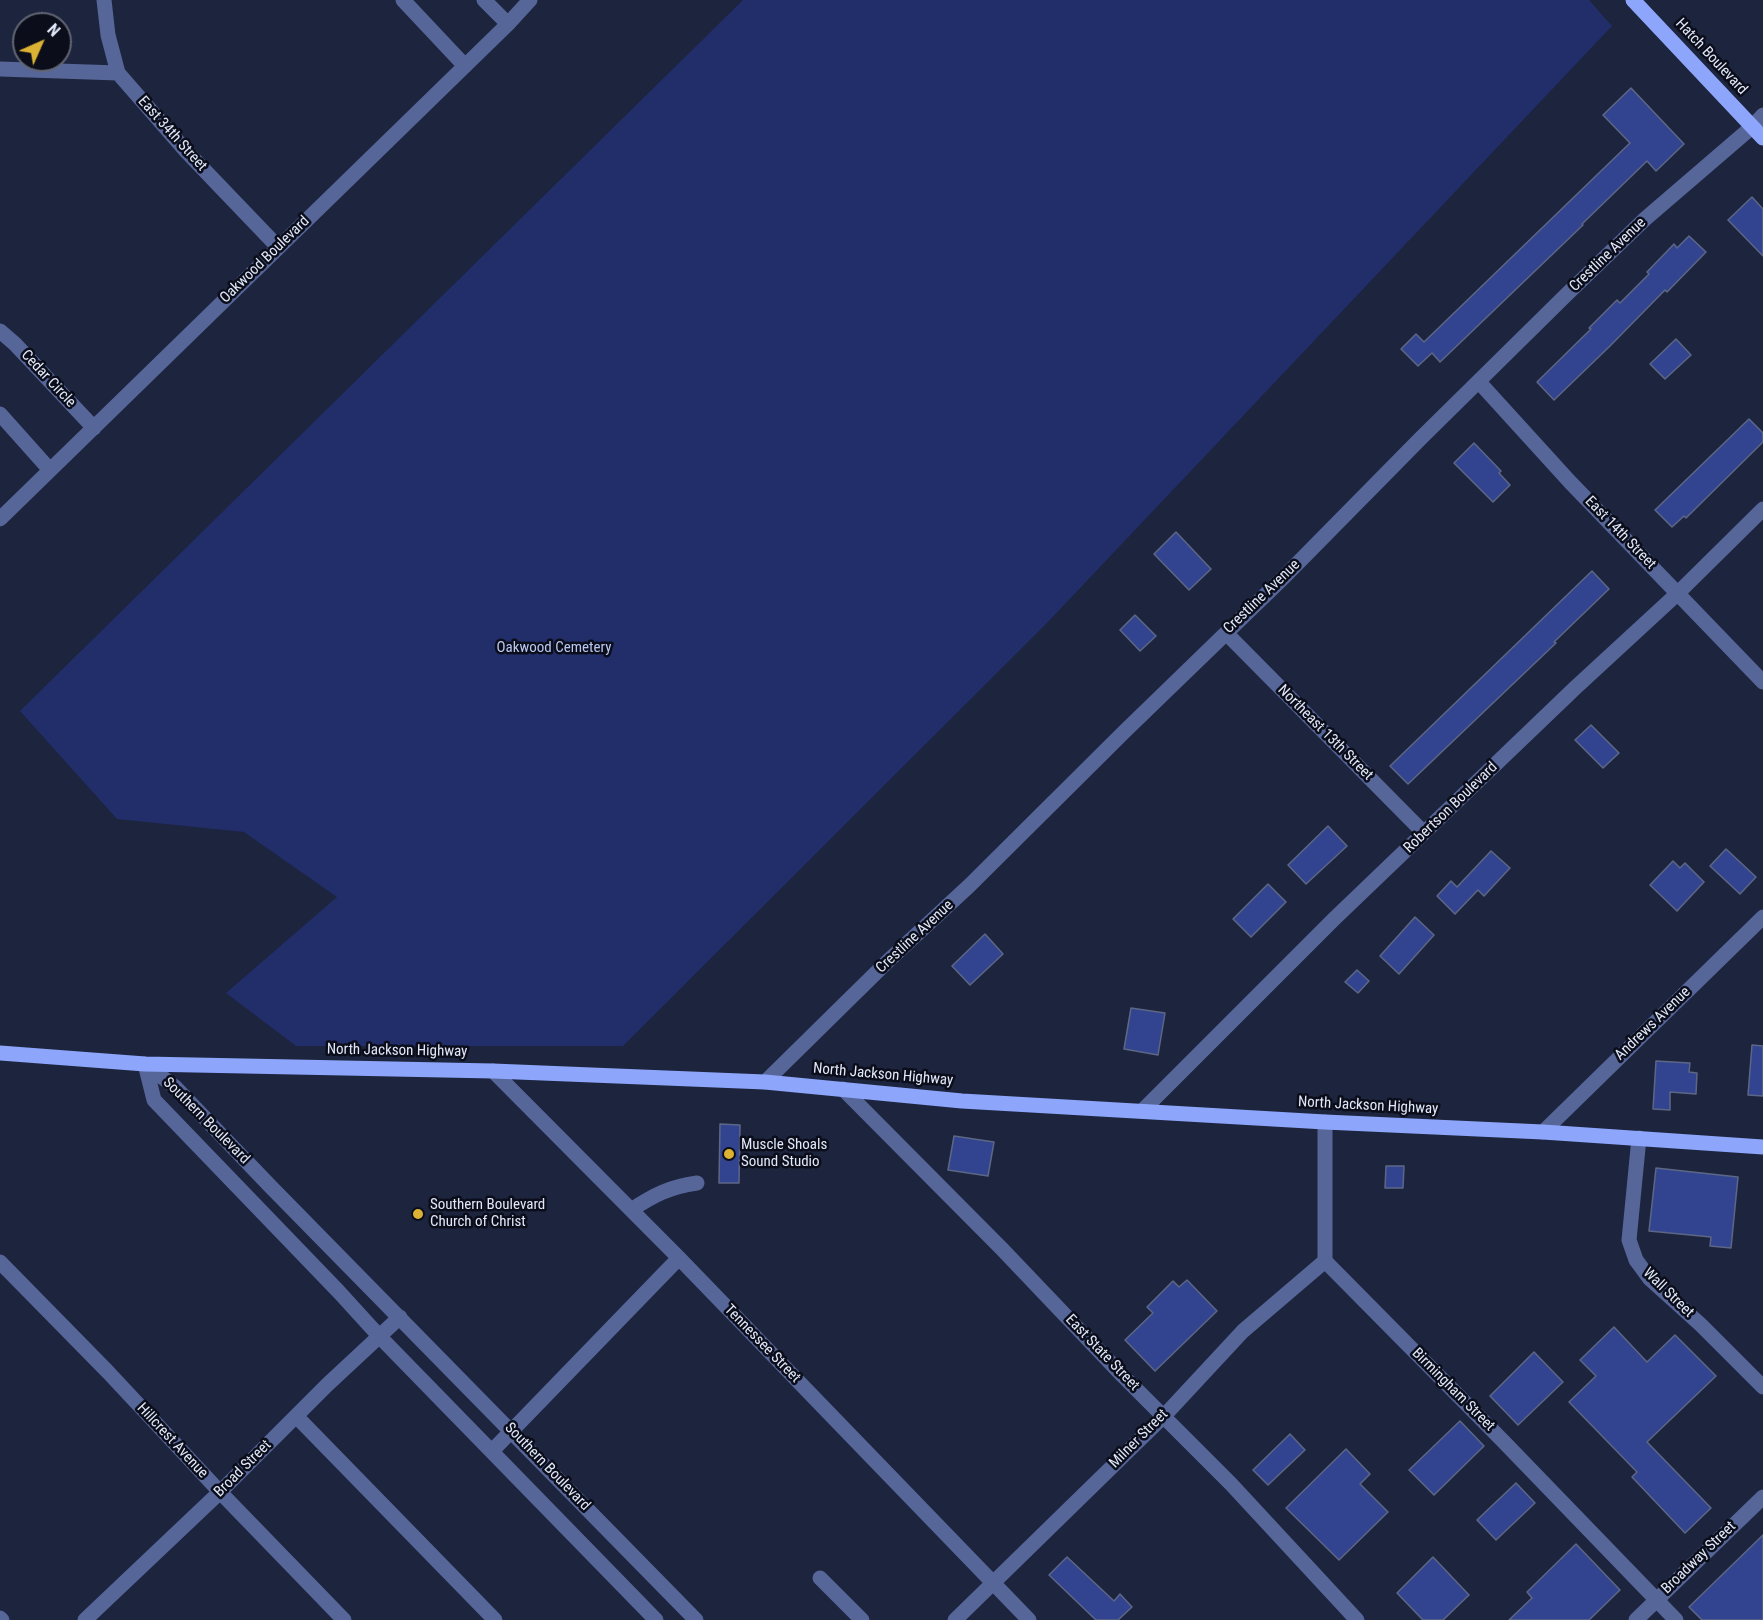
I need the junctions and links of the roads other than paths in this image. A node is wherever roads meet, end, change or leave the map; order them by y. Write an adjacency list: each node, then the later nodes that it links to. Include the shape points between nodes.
1 (104, 0): 9 (street, East 34th Street)
2 (403, 0): 7 (street)
3 (484, 0): 6 (street)
4 (530, 0): 6 (street, Oakwood Boulevard)
5 (1633, 0): 10 (main road, Hatch Boulevard)
6 (508, 24): 7 (street, Oakwood Boulevard)
7 (465, 66): 12 (street, Oakwood Boulevard)
8 (0, 69): 9 (street)
9 (118, 73): 12 (street, East 34th Street)
10 (1758, 121): 11 (main road, Hatch Boulevard); 14 (street, Crestline Avenue, via 1645,219)
11 (1763, 138)
12 (278, 247): 16 (street, Oakwood Boulevard)
13 (0, 331): 16 (street, Cedar Circle)
14 (1479, 382): 20 (street, East 14th Street); 21 (street, Crestline Avenue)
15 (0, 414): 17 (street)
16 (94, 428): 17 (street, Oakwood Boulevard)
17 (50, 470): 19 (street, Oakwood Boulevard)
18 (1763, 509): 20 (street, Robertson Boulevard)
19 (0, 519)
20 (1677, 594): 22 (street, East 14th Street); 23 (street, Robertson Boulevard)
21 (1226, 633): 23 (street, Northeast 13th Street); 28 (street, Crestline Avenue)
22 (1763, 682)
23 (1425, 833): 30 (street, Robertson Boulevard)
24 (1763, 916): 32 (street, Andrews Avenue)
25 (0, 1053): 26 (main road, North Jackson Highway)
26 (145, 1064): 27 (main road, North Jackson Highway); 40 (street, Southern Boulevard, via 175,1087); 41 (street, Southern Boulevard, via 154,1100)
27 (493, 1071): 28 (main road, North Jackson Highway); 36 (street, Tennessee Street)
28 (765, 1082): 29 (main road, North Jackson Highway)
29 (843, 1089): 30 (main road, North Jackson Highway, via 962,1101); 44 (street, East State Street)
30 (1143, 1110): 31 (main road, North Jackson Highway)
31 (1325, 1122): 32 (main road, North Jackson Highway); 39 (street)
32 (1543, 1132): 33 (main road, North Jackson Highway)
33 (1639, 1138): 34 (main road, North Jackson Highway); 42 (street, Wall Street, via 1629,1239 1636,1260 1650,1279)
34 (1763, 1147)
35 (697, 1183): 36 (street, via 678,1185)
36 (631, 1210): 37 (street, Tennessee Street)
37 (679, 1258): 45 (street); 50 (street, Tennessee Street)
38 (0, 1262): 47 (street, Hillcrest Avenue)
39 (1325, 1262): 44 (street, Milner Street, via 1243,1331); 51 (street, Birmingham Street)
40 (400, 1317): 41 (street, Broad Street); 45 (street, Southern Boulevard)
41 (380, 1337): 43 (street, Broad Street); 46 (street, Southern Boulevard)
42 (1763, 1387)
43 (296, 1416): 47 (street, Broad Street); 54 (street)
44 (1164, 1416): 50 (street, Milner Street); 60 (street, East State Street)
45 (511, 1430): 46 (street); 56 (street, Southern Boulevard)
46 (493, 1450): 55 (street, Southern Boulevard)
47 (220, 1492): 52 (street, Broad Street); 53 (street, Hillcrest Avenue)
48 (1763, 1497): 51 (street, Broadway Street)
49 (820, 1578): 57 (street)
50 (993, 1583): 58 (street, Milner Street); 59 (street, Tennessee Street)
51 (1656, 1600): 61 (street, Broadway Street); 62 (street, Birmingham Street)
52 (85, 1620)
53 (344, 1620)
54 (495, 1620)
55 (656, 1620)
56 (696, 1620)
57 (862, 1620)
58 (955, 1620)
59 (1029, 1620)
60 (1358, 1620)
61 (1636, 1620)
62 (1676, 1620)

